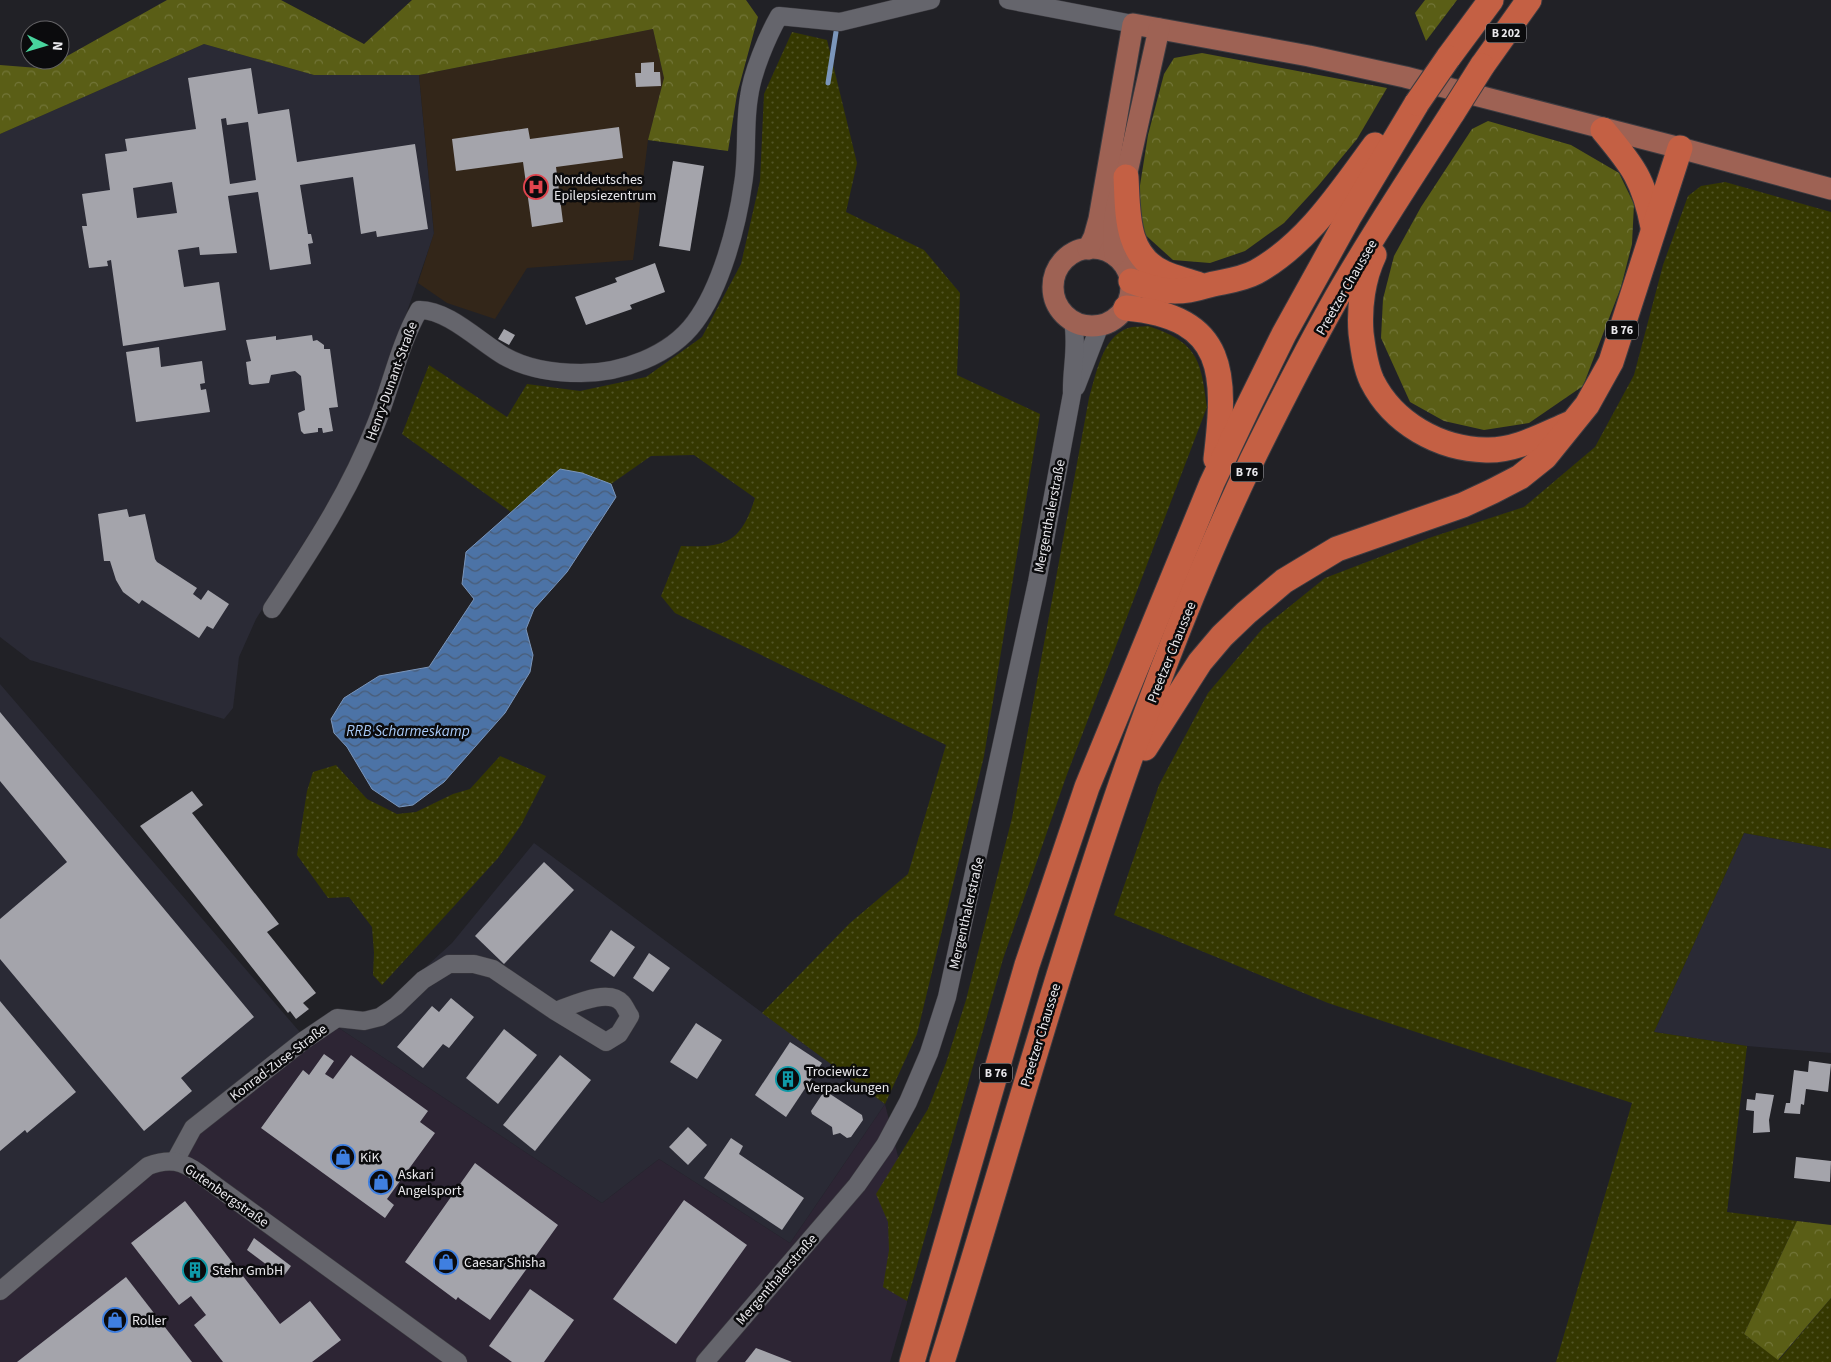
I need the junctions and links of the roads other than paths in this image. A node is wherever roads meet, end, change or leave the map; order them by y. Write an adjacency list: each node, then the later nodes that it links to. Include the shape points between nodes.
1 (931, 0): 25 (street, Henry-Dunant-Straße, via 840,22 779,16 771,30 749,96 744,181 727,254 694,323 671,344 641,362 609,370 557,372 538,369 505,356 437,313 419,310 376,424 344,495)
2 (1008, 0): 5 (street)
3 (1491, 0): 8 (highway, Preetzer Chaussee / B 76, bridge)
4 (1529, 0): 7 (highway, Preetzer Chaussee / B 202)
5 (1133, 24): 6 (main road); 15 (main road, via 1099,219)
6 (1158, 29): 9 (main road, via 1405,77); 12 (main road)
7 (1482, 66): 11 (highway, Preetzer Chaussee / B 76, bridge)
8 (1417, 103): 18 (highway, B 76, via 1396,117 1335,200 1305,234 1255,273 1233,282); 24 (highway, Preetzer Chaussee / B 76, via 1284,334)
9 (1604, 130): 10 (main road); 14 (highway, via 1643,184)
10 (1680, 148): 13 (main road); 14 (highway, B 76)
11 (1413, 176): 23 (highway, B 76, via 1369,264 1362,296 1360,322 1364,352 1371,380 1385,402 1416,429 1438,441 1486,450 1507,449); 26 (highway, Preetzer Chaussee / B 76, via 1337,298 1252,460 1163,669)
12 (1126, 177): 16 (main road, via 1118,196 1114,221); 18 (highway, B 76, via 1128,220 1137,248 1163,273)
13 (1831, 189)
14 (1653, 227): 23 (highway, B 76, via 1611,362 1587,405)
15 (1088, 249): 16 (main road, via 1097,248); 20 (main road, via 1065,260 1054,282 1054,295 1059,307)
16 (1115, 255): 17 (main road, via 1126,266)
17 (1131, 281): 18 (highway, B 76, via 1171,292 1195,291); 19 (main road, via 1131,295)
18 (1204, 286)
19 (1126, 308): 21 (main road, via 1117,318); 24 (highway, B 76, via 1177,319 1196,333 1216,361 1222,396)
20 (1073, 322): 21 (main road); 22 (street, Mergenthalerstraße, via 1076,340)
21 (1100, 325): 22 (street, Mergenthalerstraße)
22 (1072, 394): 31 (street, Mergenthalerstraße, via 1037,582 988,814 947,997 929,1053 885,1145 857,1184)
23 (1571, 423): 26 (highway, B 76, via 1545,457 1520,477 1463,505 1337,549 1267,594 1222,636 1200,662)
24 (1212, 483): 32 (highway, Preetzer Chaussee / B 76, via 1084,796 1027,965)
25 (272, 609)
26 (1120, 788): 33 (highway, Preetzer Chaussee / B 76, via 1042,1026)
27 (555, 1011): 28 (street, Konrad-Zuse-Straße, via 494,969 474,964 449,964 423,980 380,1017 364,1020 337,1018 303,1041 193,1128)
28 (175, 1161): 29 (street, Gutenbergstraße, via 164,1160 148,1166); 30 (street, Gutenbergstraße, via 191,1168)
29 (0, 1291)
30 (458, 1362)
31 (705, 1362)
32 (912, 1362)
33 (942, 1362)

